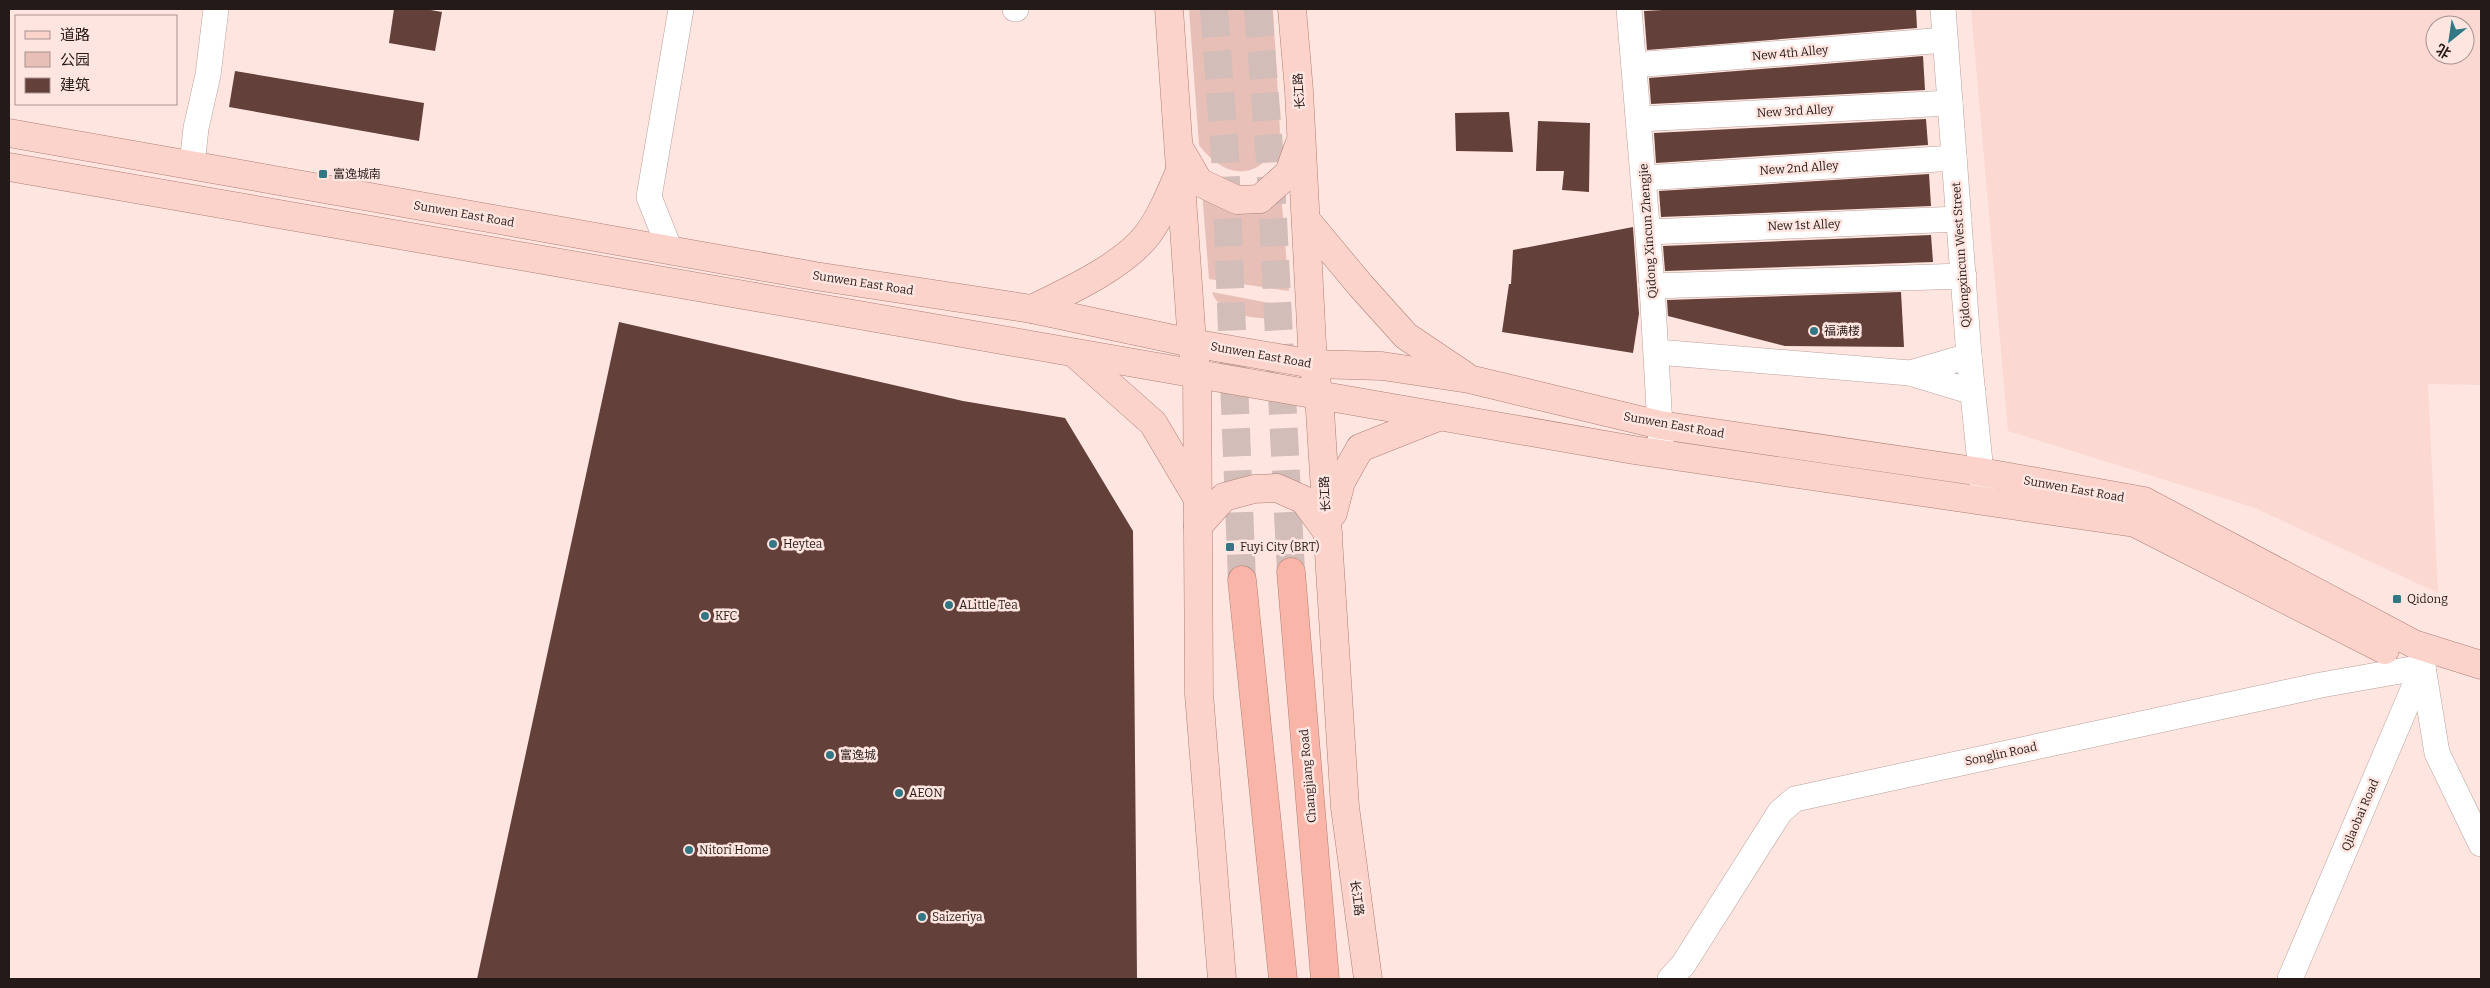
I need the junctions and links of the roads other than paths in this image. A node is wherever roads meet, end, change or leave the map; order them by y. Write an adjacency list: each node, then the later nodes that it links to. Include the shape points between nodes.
1 (216, 9): 15 (street)
2 (681, 9): 22 (street, via 649,197)
3 (1169, 9): 13 (main road)
4 (1292, 9): 12 (main road, 长江路)
5 (1630, 9): 8 (street, Qidong Xincun Zhengjie)
6 (1942, 9): 7 (street, Qidongxincun West Street)
7 (1945, 40): 8 (street, New 4th Alley); 9 (street, Qidongxincun West Street)
8 (1634, 65): 10 (street, Qidong Xincun Zhengjie)
9 (1950, 103): 10 (street, New 3rd Alley); 14 (street, Qidongxincun West Street)
10 (1639, 119): 18 (street, Qidong Xincun Zhengjie)
11 (9, 133): 15 (main road, Sunwen East Road)
12 (1302, 138): 13 (main road, via 1289,173 1260,199 1237,200 1198,182); 20 (main road, 长江路)
13 (1177, 144): 17 (main road)
14 (1954, 158): 18 (street, New 2nd Alley); 19 (street, Qidongxincun West Street)
15 (192, 166): 22 (main road, Sunwen East Road)
16 (9, 167): 27 (main road, Sunwen East Road)
17 (1180, 172): 25 (main road, via 1158,218 1134,250 1071,290); 26 (main road)
18 (1644, 178): 21 (street, Qidong Xincun Zhengjie)
19 (1959, 219): 21 (street, New 1st Alley); 23 (street, Qidongxincun West Street)
20 (1306, 220): 30 (main road, 长江路); 33 (main road, via 1406,336)
21 (1648, 232): 24 (street, Qidong Xincun Zhengjie)
22 (670, 250): 25 (main road, Sunwen East Road)
23 (1964, 276): 24 (street); 29 (street, Qidongxincun West Street)
24 (1652, 286): 28 (street, Qidong Xincun Zhengjie)
25 (1032, 309): 26 (main road, Sunwen East Road)
26 (1192, 343): 30 (main road, Sunwen East Road); 32 (main road)
27 (1072, 352): 32 (main road, Sunwen East Road); 40 (main road, via 1152,424)
28 (1657, 352): 31 (street); 37 (street, Qidong Xincun Zhengjie)
29 (1969, 356): 31 (street); 34 (street, Qidongxincun West Street)
30 (1314, 364): 33 (main road, Sunwen East Road, via 1382,366); 35 (main road, 长江路)
31 (1910, 373): 34 (street)
32 (1197, 374): 35 (main road, Sunwen East Road); 40 (main road)
33 (1469, 378): 37 (main road, Sunwen East Road)
34 (1973, 392): 39 (street, Qidongxincun West Street)
35 (1319, 395): 36 (main road, Sunwen East Road); 43 (main road, 长江路)
36 (1440, 416): 38 (main road, Sunwen East Road); 43 (main road, via 1360,448 1341,482)
37 (1660, 425): 38 (street, Qidong Xincun Zhengjie); 39 (main road, Sunwen East Road)
38 (1661, 454): 41 (main road, Sunwen East Road)
39 (1981, 472): 41 (street, Qidongxincun West Street); 46 (main road, Sunwen East Road, via 2144,502 2414,644)
40 (1198, 499): 42 (main road)
41 (1985, 501): 46 (main road, Sunwen East Road, via 2135,523 2411,663)
42 (1198, 526): 43 (main road, via 1224,497 1254,489 1277,488 1304,500); 50 (main road, via 1199,694)
43 (1328, 534): 53 (main road, 长江路, via 1345,807)
44 (1291, 572): 52 (highway, Changjiang Road)
45 (1242, 580): 51 (highway)
46 (2427, 659): 47 (main road, Sunwen East Road); 48 (main road, Sunwen East Road); 49 (street, via 2437,753); 54 (street, Songlin Road, via 1795,799 1780,812 1683,965); 55 (street, Qilaobai Road)
47 (2481, 665)
48 (2481, 685)
49 (2481, 844)
50 (1222, 979)
51 (1283, 979)
52 (1325, 979)
53 (1368, 979)
54 (1670, 979)
55 (2290, 979)

